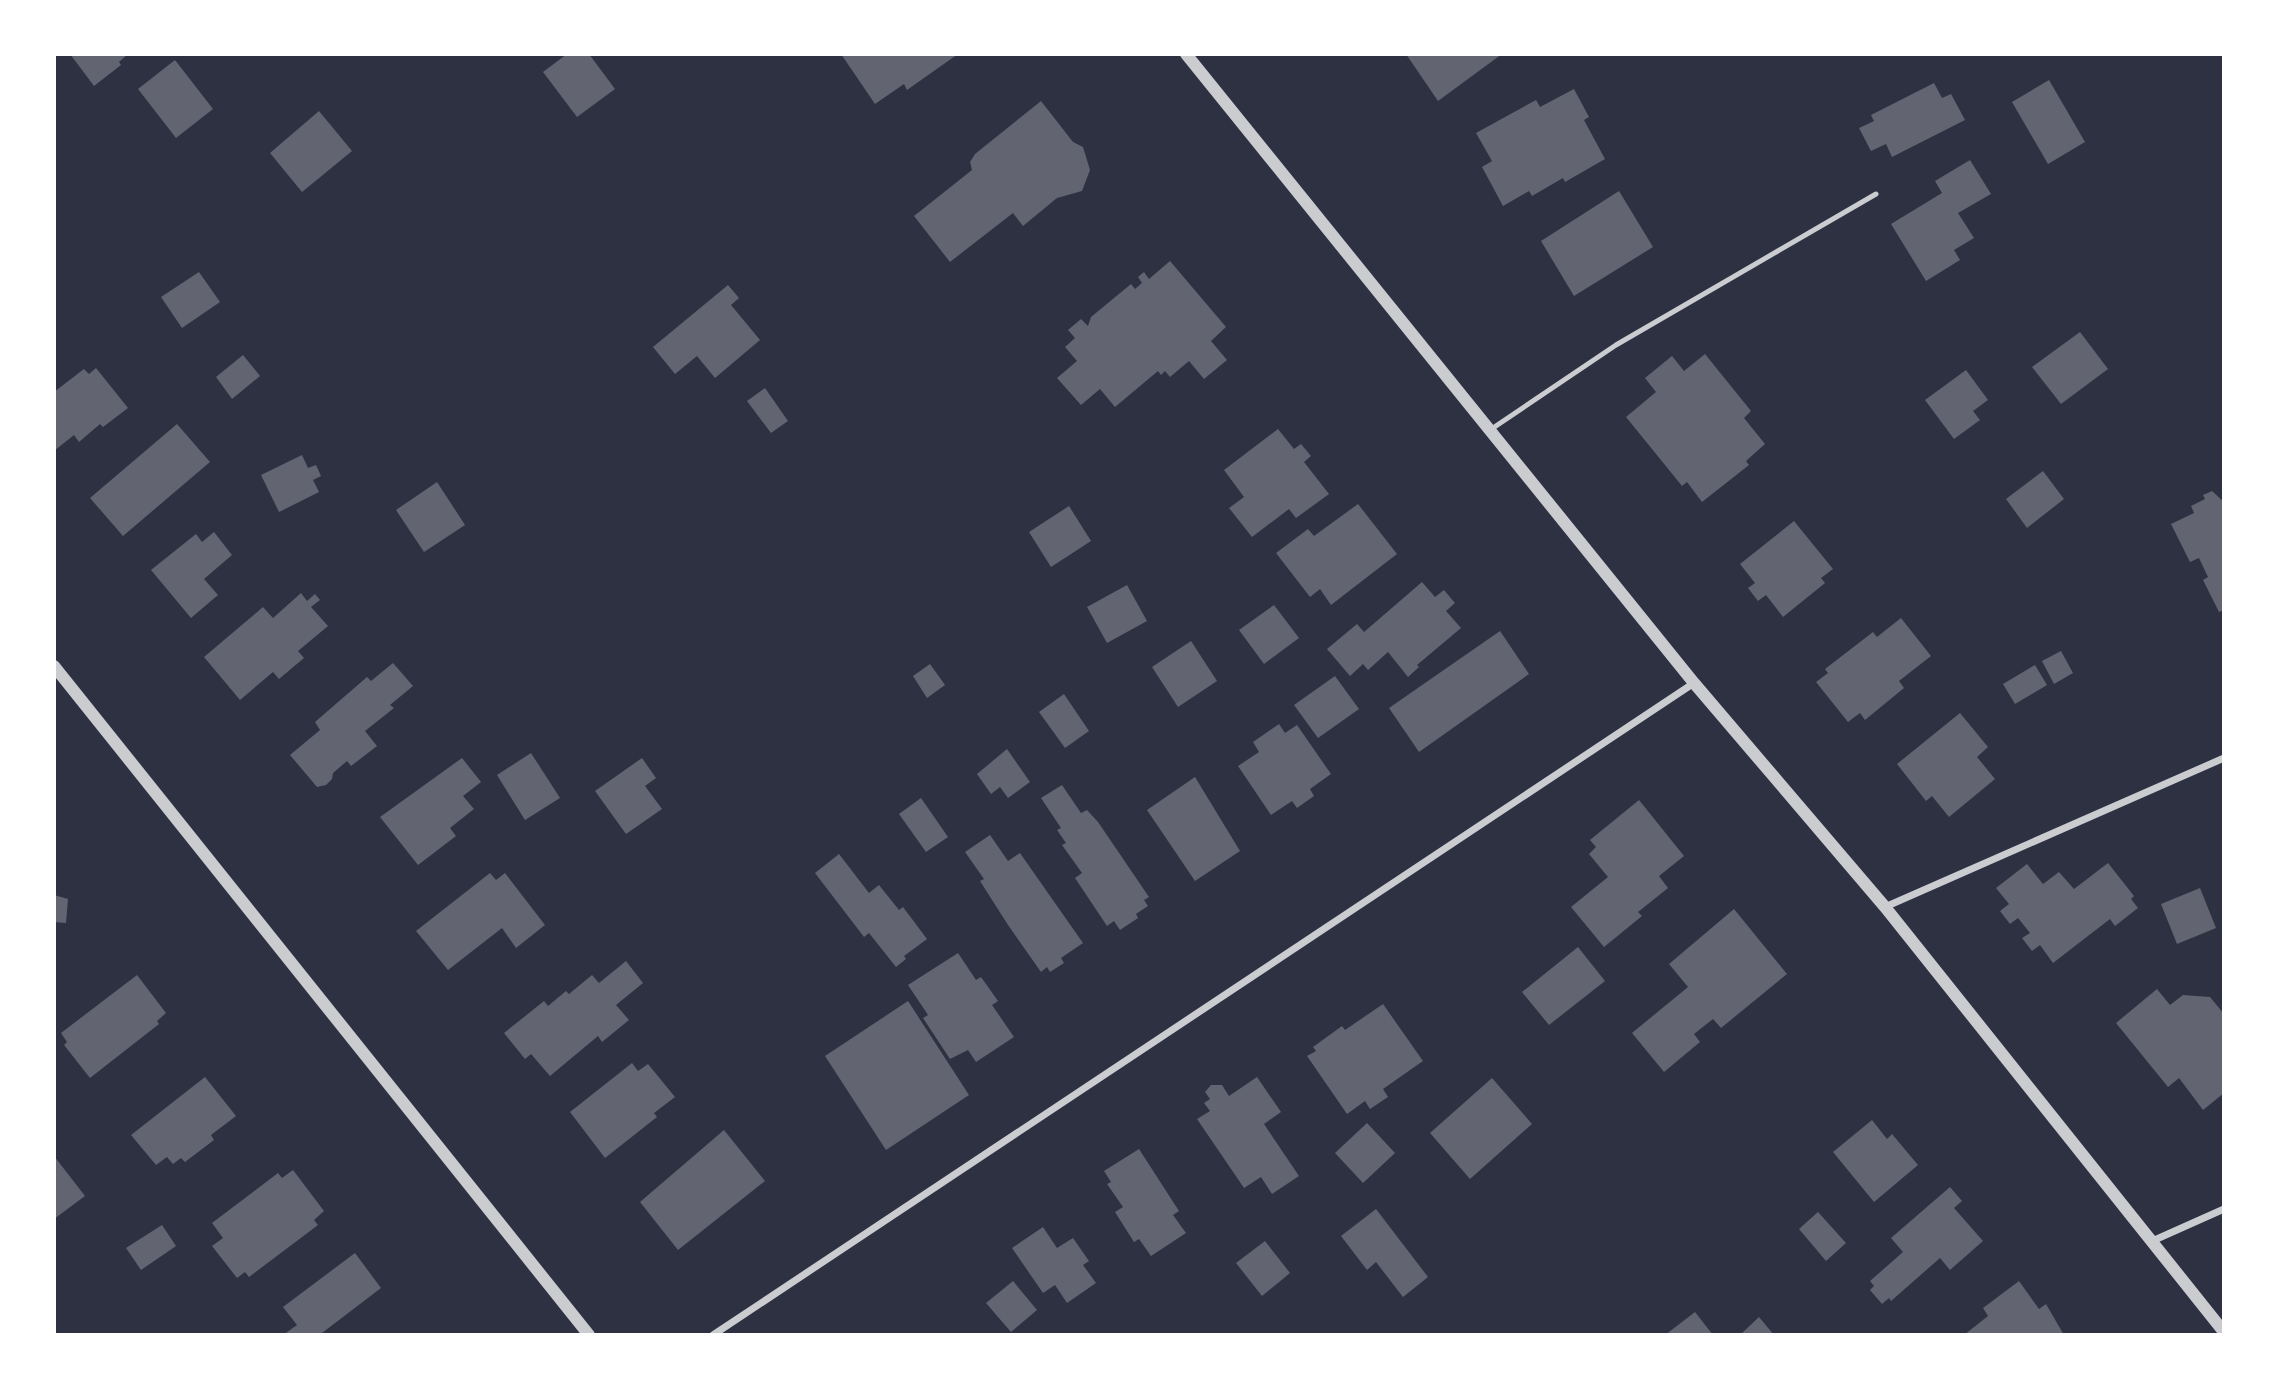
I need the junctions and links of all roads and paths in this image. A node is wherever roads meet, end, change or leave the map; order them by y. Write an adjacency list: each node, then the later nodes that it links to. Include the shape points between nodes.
1 (1186, 54): 3 (street)
2 (1876, 194): 3 (lane, via 1616,345)
3 (1489, 430): 5 (street)
4 (54, 666): 11 (street)
5 (1694, 683): 7 (street); 12 (street)
6 (2224, 758): 7 (street)
7 (1885, 907): 9 (street)
8 (2224, 1209): 9 (street)
9 (2149, 1242): 10 (street)
10 (2224, 1332)
11 (589, 1335)
12 (713, 1335)

